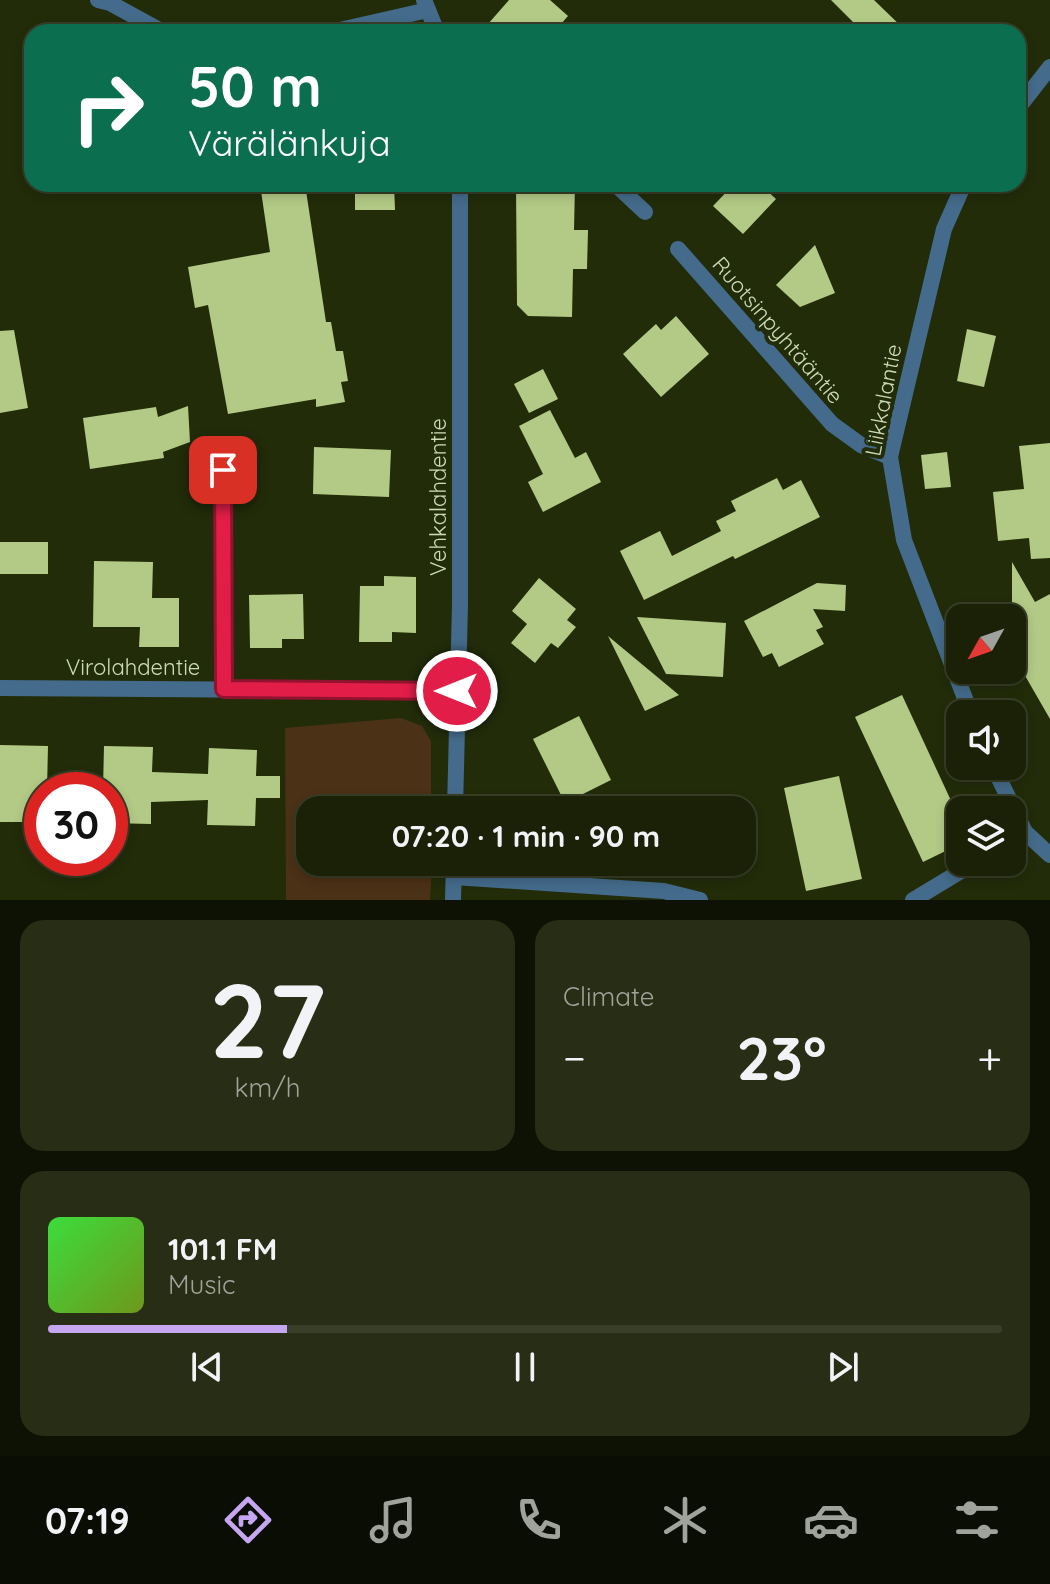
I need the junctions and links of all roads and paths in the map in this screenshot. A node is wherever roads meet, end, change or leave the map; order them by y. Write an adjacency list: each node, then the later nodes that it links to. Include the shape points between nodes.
1 (98, 0): 3 (street)
2 (426, 5): 4 (street); 5 (street)
3 (148, 24)
4 (359, 24)
5 (434, 24)
6 (1050, 67): 7 (street)
7 (1026, 98)
8 (460, 192): 17 (street, Vehkalahdentie)
9 (624, 192): 11 (street)
10 (960, 192): 13 (street, Liikkalantie, via 944,229)
11 (645, 212)
12 (678, 249): 13 (street, Ruotsinpyhtääntie, via 832,424)
13 (890, 457): 18 (street, Liikkalantie, via 904,540)
14 (223, 470): 16 (street)
15 (0, 688): 16 (street, Virolahdentie)
16 (224, 689): 17 (street, Virolahdentie)
17 (457, 691): 19 (street, Vehkalahdentie)
18 (966, 700)
19 (455, 796)
20 (1026, 841): 21 (street)
21 (1050, 855)
22 (454, 876): 25 (street)
23 (514, 876): 26 (street, via 664,891)
24 (953, 876): 27 (street)
25 (453, 900)
26 (700, 900)
27 (913, 900)

